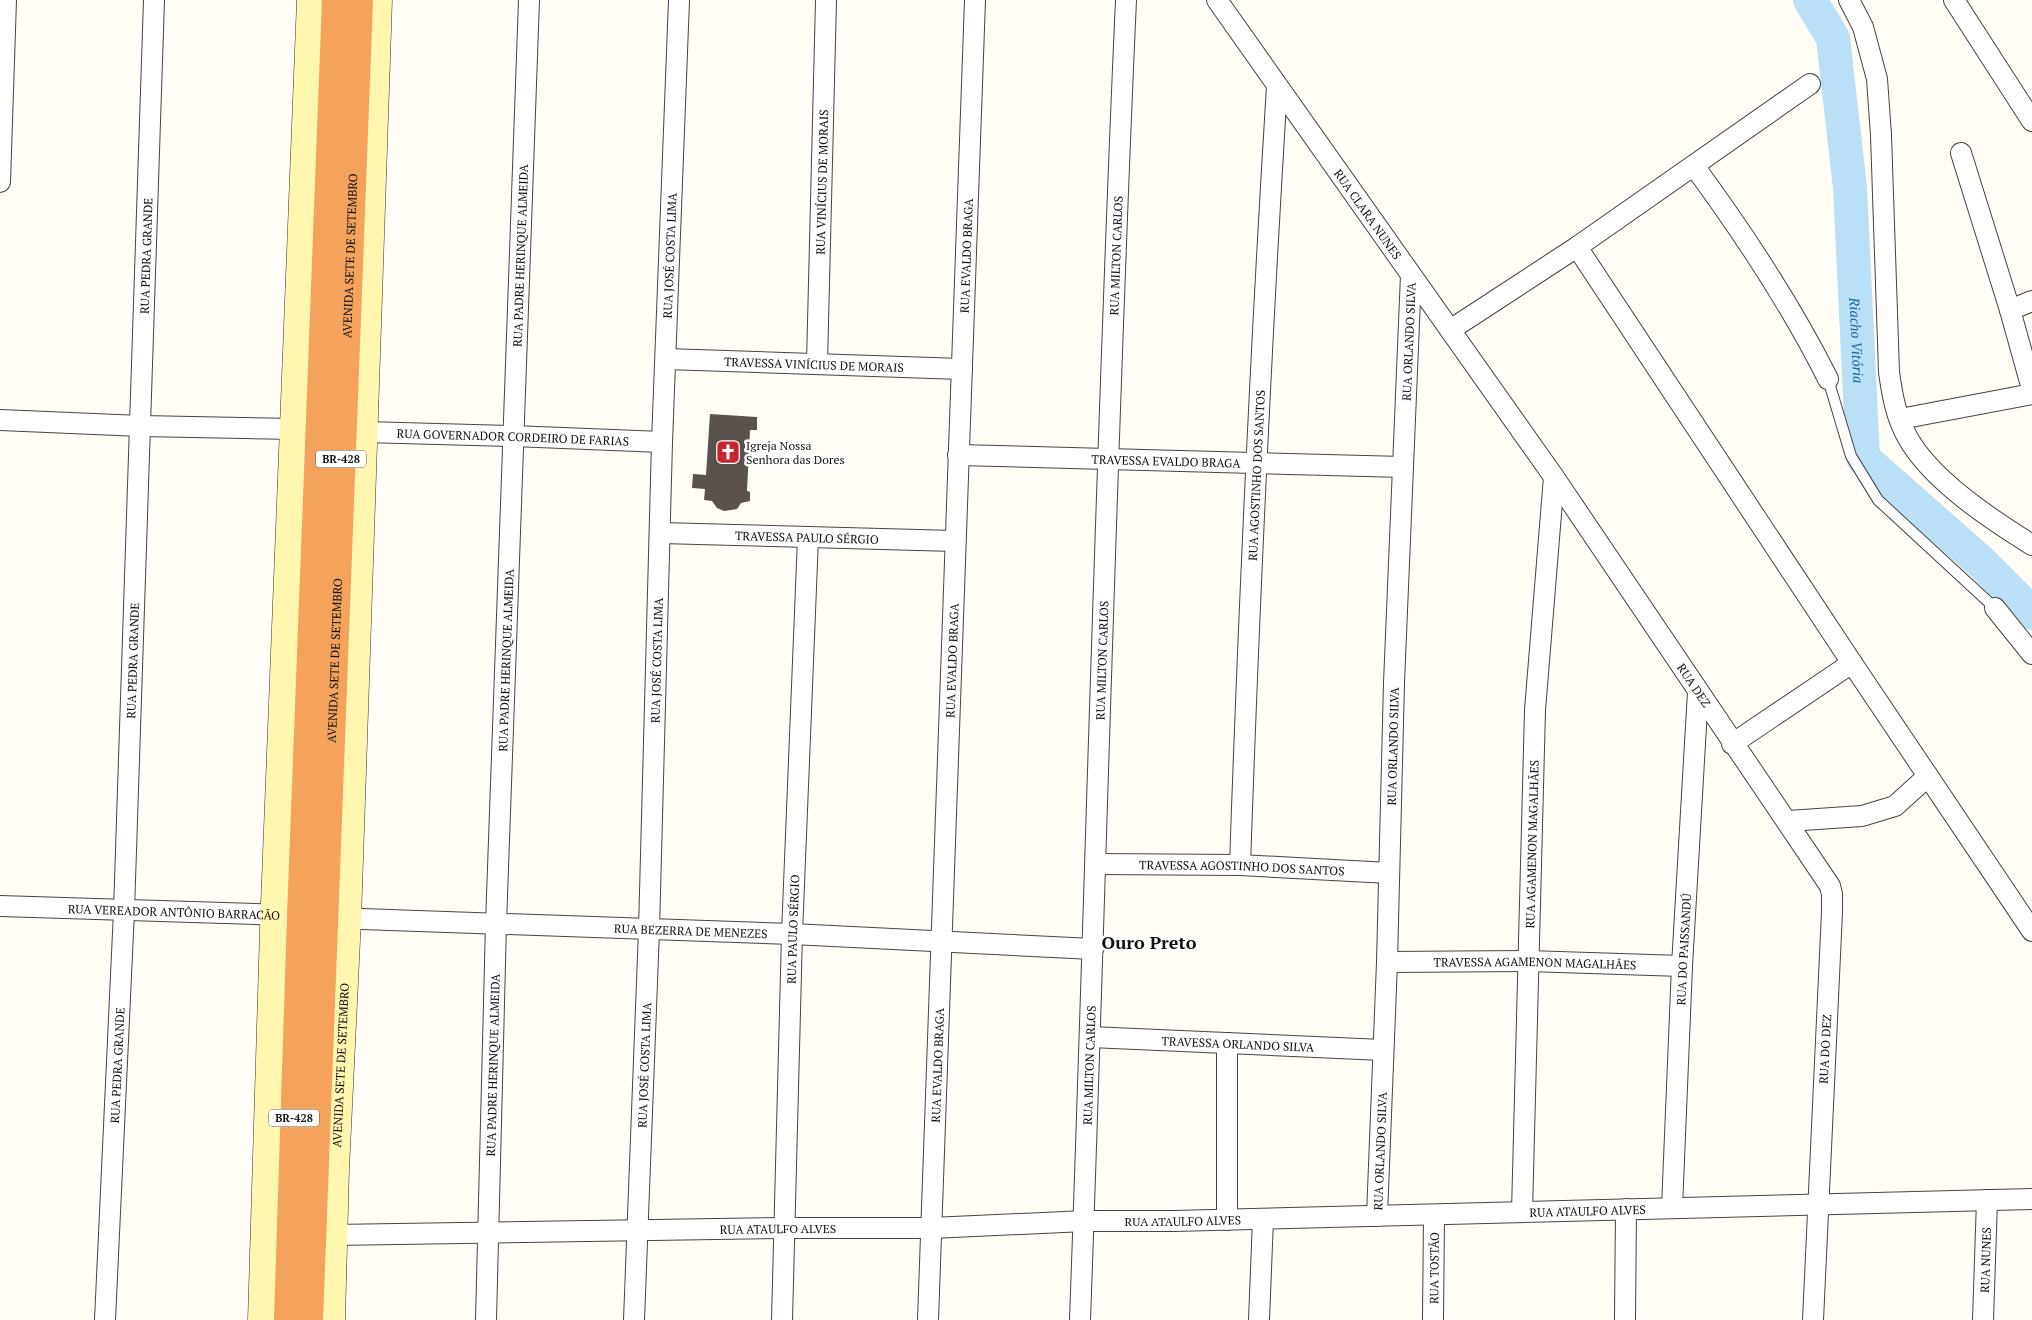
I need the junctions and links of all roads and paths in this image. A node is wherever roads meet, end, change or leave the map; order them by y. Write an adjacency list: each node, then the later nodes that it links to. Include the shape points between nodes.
1 (6, 0): 20 (street)
2 (154, 0): 34 (street, RUA PEDRA GRANDE)
3 (311, 0): 35 (main road, AVENIDA SETE DE SETEMBRO)
4 (336, 0): 61 (highway, AVENIDA SETE DE SETEMBRO / BR-428)
5 (359, 0): 61 (highway, AVENIDA SETE DE SETEMBRO / BR-428)
6 (378, 0): 36 (main road, AVENIDA SETE DE SETEMBRO)
7 (529, 0): 37 (street, RUA PADRE HERINQUE ALMEIDA)
8 (679, 0): 26 (street, RUA JOSÉ COSTA LIMA)
9 (826, 0): 27 (street, RUA VINÍCIUS DE MORAIS)
10 (974, 0): 28 (street, RUA EVALDO BRAGA)
11 (1126, 0): 40 (street, RUA MILTON CARLOS)
12 (1217, 0): 16 (street, RUA CLARA NUNES)
13 (1849, 0): 32 (street, via 1863,27 1877,79 1889,372)
14 (1954, 0): 17 (street)
15 (1810, 84): 19 (street)
16 (1277, 86): 22 (street, RUA CLARA NUNES); 41 (street, RUA AGOSTINHO DOS SANTOS)
17 (2032, 120)
18 (1961, 153): 24 (street)
19 (1694, 166): 21 (street); 29 (street, via 1787,302)
20 (0, 182)
21 (1577, 247): 25 (street); 50 (street)
22 (1411, 275): 25 (street, RUA CLARA NUNES); 42 (street, RUA ORLANDO SILVA)
23 (2032, 301): 24 (street)
24 (2010, 310): 30 (street)
25 (1450, 330): 43 (street, RUA CLARA NUNES)
26 (666, 359): 27 (street, TRAVESSA VINÍCIUS DE MORAIS); 38 (street, RUA JOSÉ COSTA LIMA)
27 (817, 363): 28 (street, TRAVESSA VINÍCIUS DE MORAIS)
28 (962, 369): 39 (street, RUA EVALDO BRAGA)
29 (1828, 379): 48 (lane, via 1851,456 1878,500)
30 (2032, 389)
31 (2032, 394): 32 (street)
32 (1900, 419): 47 (street, via 1917,453 1946,482 1999,524)
33 (0, 420): 34 (street)
34 (141, 426): 35 (street); 60 (street, RUA PEDRA GRANDE)
35 (293, 428): 61 (main road, AVENIDA SETE DE SETEMBRO)
36 (364, 432): 37 (street, RUA GOVERNADOR CORDEIRO DE FARIAS); 61 (main road, AVENIDA SETE DE SETEMBRO)
37 (513, 436): 38 (street, RUA GOVERNADOR CORDEIRO DE FARIAS); 62 (street, RUA PADRE HERINQUE ALMEIDA)
38 (662, 442): 44 (street, RUA JOSÉ COSTA LIMA)
39 (958, 455): 40 (street, TRAVESSA EVALDO BRAGA); 46 (street, RUA EVALDO BRAGA)
40 (1107, 460): 41 (street, TRAVESSA EVALDO BRAGA); 55 (street, RUA MILTON CARLOS)
41 (1256, 464): 42 (street, TRAVESSA EVALDO BRAGA); 56 (street, RUA AGOSTINHO DOS SANTOS)
42 (1404, 467): 57 (street, RUA ORLANDO SILVA)
43 (1554, 477): 51 (street, RUA DEZ); 68 (street, RUA AGAMENON MAGALHÃES, via 1535,710)
44 (661, 533): 45 (street, TRAVESSA PAULO SÉRGIO); 63 (street, RUA JOSÉ COSTA LIMA)
45 (808, 538): 46 (street, TRAVESSA PAULO SÉRGIO); 65 (street, RUA PAULO SÉRGIO)
46 (955, 540): 66 (street, RUA EVALDO BRAGA)
47 (2032, 545)
48 (1995, 608): 49 (street)
49 (2032, 654)
50 (1852, 663): 52 (street); 53 (street)
51 (1698, 692): 52 (street, RUA DEZ); 70 (street, RUA DO PAISSANDÚ)
52 (1732, 744): 54 (street, RUA DEZ)
53 (1928, 776): 54 (street, via 1895,806 1862,816); 64 (street)
54 (1788, 822): 58 (street, RUA DEZ)
55 (1096, 864): 56 (street, TRAVESSA AGOSTINHO DOS SANTOS); 67 (street, RUA MILTON CARLOS)
56 (1240, 865): 57 (street, TRAVESSA AGOSTINHO DOS SANTOS)
57 (1389, 874): 69 (street, RUA ORLANDO SILVA)
58 (1832, 894): 78 (street, RUA DO DEZ)
59 (0, 906): 60 (street, RUA VEREADOR ANTÔNIO BARRACÃO)
60 (124, 911): 61 (street, RUA VEREADOR ANTÔNIO BARRACÃO); 92 (street, RUA PEDRA GRANDE)
61 (312, 917): 62 (street, RUA BEZERRA DE MENEZES); 74 (main road, AVENIDA SETE DE SETEMBRO); 75 (highway, AVENIDA SETE DE SETEMBRO / BR-428); 93 (main road, AVENIDA SETE DE SETEMBRO); 94 (highway, AVENIDA SETE DE SETEMBRO / BR-428)
62 (496, 924): 63 (street, RUA BEZERRA DE MENEZES); 90 (street, RUA PADRE HERINQUE ALMEIDA)
63 (649, 930): 65 (street, RUA BEZERRA DE MENEZES); 89 (street, RUA JOSÉ COSTA LIMA)
64 (2032, 931)
65 (792, 934): 66 (street, RUA BEZERRA DE MENEZES); 87 (street, RUA PAULO SÉRGIO)
66 (941, 942): 67 (street, RUA BEZERRA DE MENEZES); 88 (street, RUA EVALDO BRAGA)
67 (1093, 949): 71 (street, RUA MILTON CARLOS)
68 (1528, 961): 69 (street, TRAVESSA AGAMENON MAGALHÃES); 70 (street, TRAVESSA AGAMENON MAGALHÃES); 81 (street, RUA AGAMENON MAGALHÃES)
69 (1387, 962): 73 (street, RUA ORLANDO SILVA)
70 (1682, 966): 79 (street, RUA DO PAISSANDÚ)
71 (1090, 1037): 72 (street, TRAVESSA ORLANDO SILVA); 86 (street, RUA MILTON CARLOS)
72 (1228, 1043): 73 (street, TRAVESSA ORLANDO SILVA); 85 (street)
73 (1383, 1050): 83 (street, RUA ORLANDO SILVA)
74 (340, 1052): 75 (highway); 91 (main road, AVENIDA SETE DE SETEMBRO)
75 (318, 1084): 95 (highway, AVENIDA SETE DE SETEMBRO / BR-428)
76 (2032, 1199): 77 (street, RUA ATAULFO ALVES)
77 (1987, 1200): 78 (street, RUA ATAULFO ALVES); 106 (street, RUA NUNES)
78 (1818, 1204): 79 (street, RUA ATAULFO ALVES); 105 (street)
79 (1672, 1208): 80 (street, RUA ATAULFO ALVES)
80 (1626, 1209): 81 (street, RUA ATAULFO ALVES); 104 (street)
81 (1522, 1212): 82 (street, RUA ATAULFO ALVES)
82 (1434, 1214): 83 (street, RUA ATAULFO ALVES); 103 (street, RUA TOSTÃO)
83 (1377, 1216): 84 (street, RUA ATAULFO ALVES)
84 (1263, 1219): 85 (street, RUA ATAULFO ALVES); 102 (street)
85 (1227, 1220): 86 (street, RUA ATAULFO ALVES)
86 (1085, 1222): 88 (street, RUA ATAULFO ALVES); 101 (street, RUA MILTON CARLOS)
87 (785, 1228): 88 (street, RUA ATAULFO ALVES); 89 (street, RUA ATAULFO ALVES); 99 (street, RUA PAULO SÉRGIO)
88 (931, 1228): 100 (street, RUA EVALDO BRAGA)
89 (637, 1230): 90 (street, RUA ATAULFO ALVES); 98 (street, RUA JOSÉ COSTA LIMA)
90 (489, 1232): 91 (street, RUA ATAULFO ALVES); 97 (street, RUA PADRE HERINQUE ALMEIDA)
91 (333, 1235): 96 (main road, AVENIDA SETE DE SETEMBRO)
92 (105, 1320)
93 (262, 1320)
94 (288, 1320)
95 (309, 1320)
96 (330, 1320)
97 (486, 1320)
98 (634, 1320)
99 (782, 1320)
100 (928, 1320)
101 (1080, 1320)
102 (1259, 1320)
103 (1433, 1320)
104 (1625, 1320)
105 (1813, 1320)
106 (1983, 1320)

